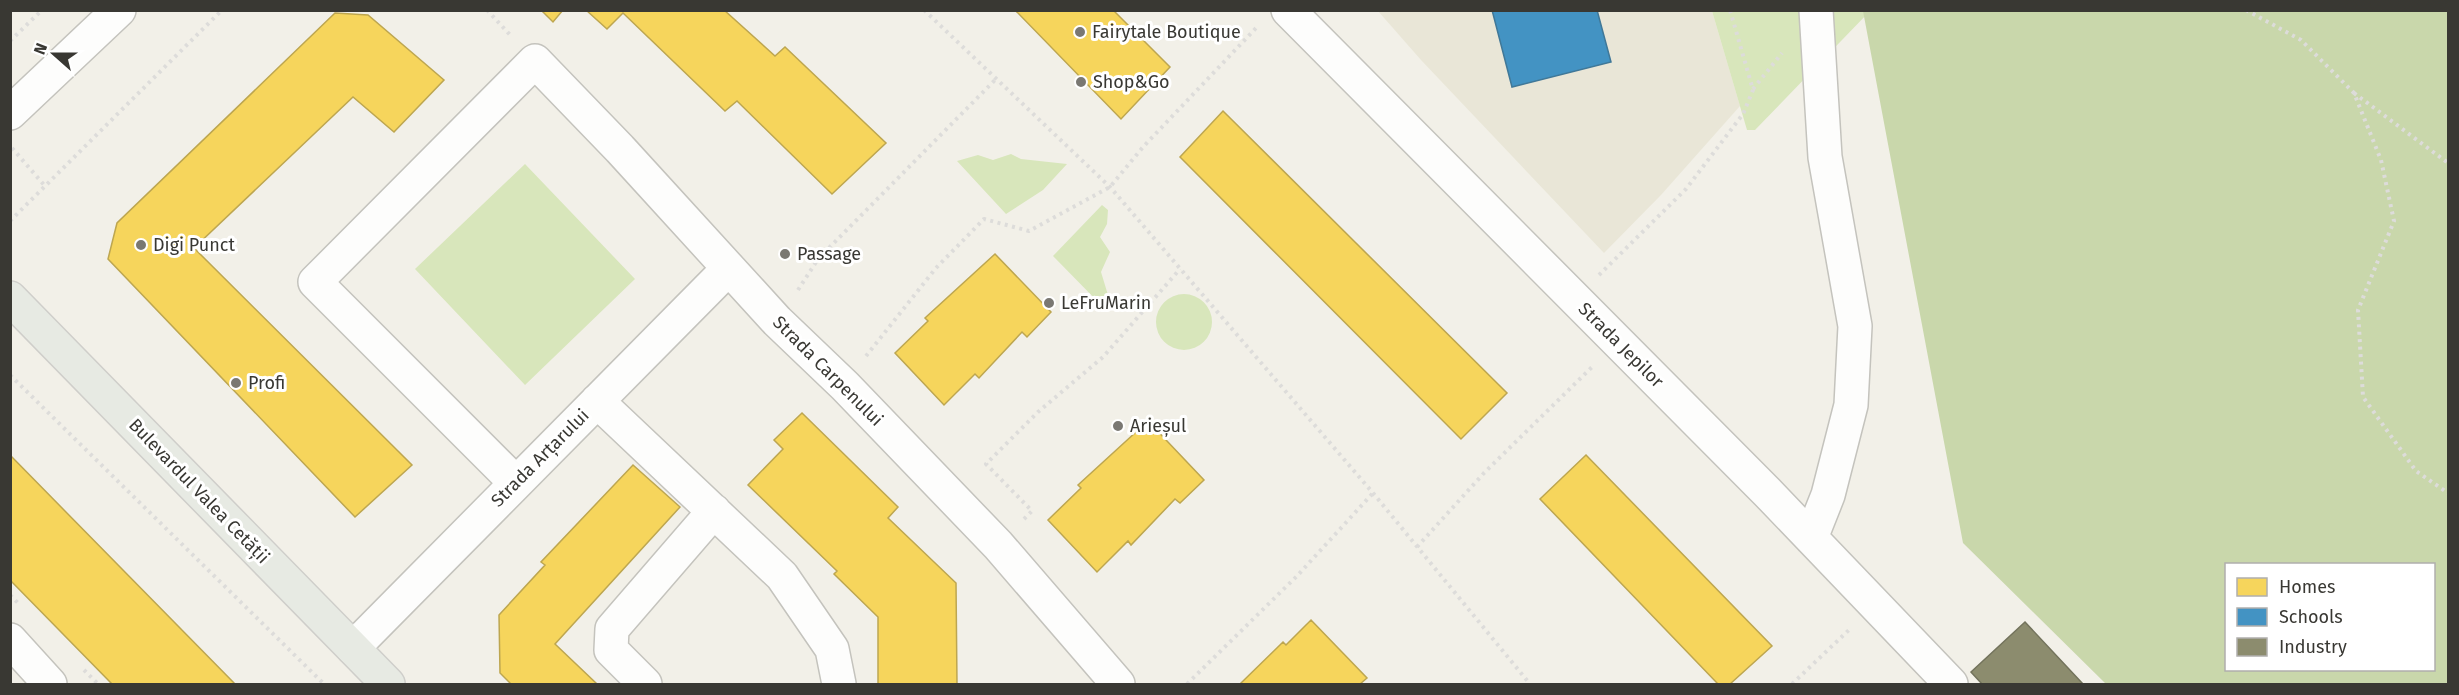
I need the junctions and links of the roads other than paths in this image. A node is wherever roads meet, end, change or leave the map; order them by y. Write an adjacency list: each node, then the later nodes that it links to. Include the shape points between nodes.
1 (118, 10): 4 (street)
2 (1816, 10): 10 (street, via 1826,157 1855,326 1851,405 1828,495)
3 (1276, 15): 10 (street, Strada Jepilor, via 1576,300)
4 (10, 113)
5 (728, 269): 7 (street, Strada Arțarului); 8 (street, Strada Carpenului, via 535,61 315,282); 17 (street, Strada Carpenului, via 998,545)
6 (10, 298): 12 (main road, Bulevardul Valea Cetății)
7 (597, 401): 8 (street, Strada Arțarului); 9 (street)
8 (515, 482): 12 (street, Strada Arțarului)
9 (714, 511): 15 (street, via 612,629 611,650); 16 (street, via 782,576 832,649)
10 (1810, 538): 18 (street, Strada Jepilor)
11 (10, 640): 13 (street)
12 (353, 648): 14 (main road, Bulevardul Valea Cetății)
13 (50, 684)
14 (388, 684)
15 (645, 684)
16 (839, 684)
17 (1116, 684)
18 (1951, 684)

